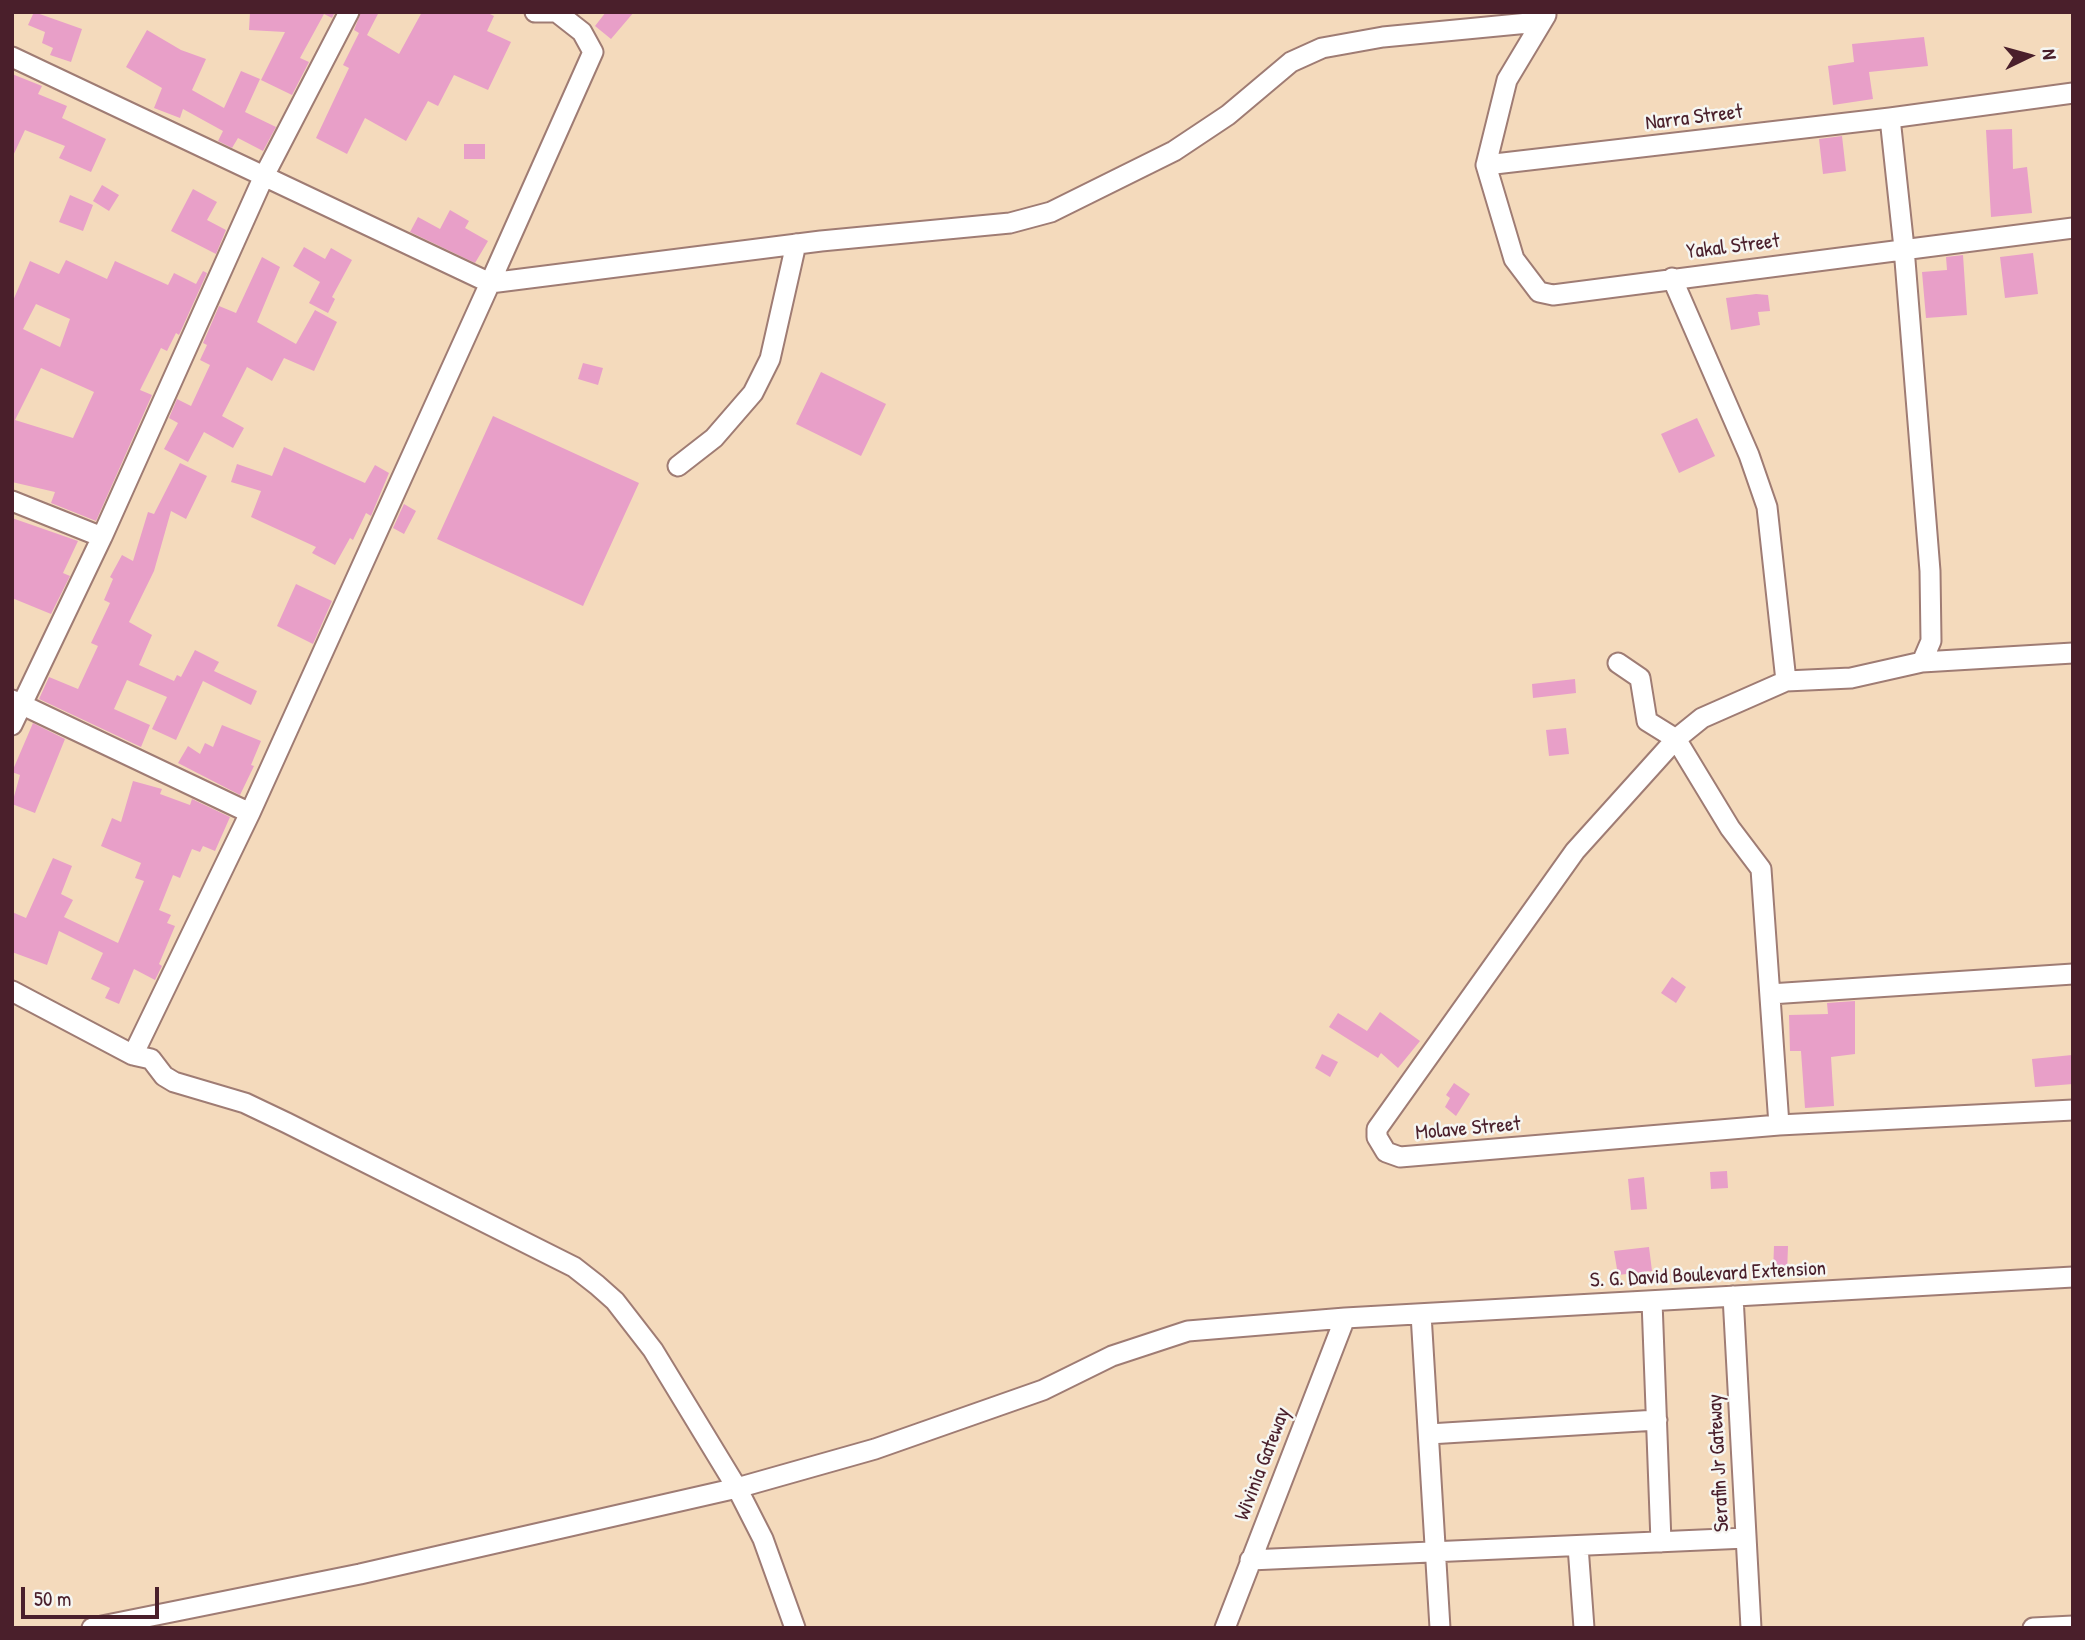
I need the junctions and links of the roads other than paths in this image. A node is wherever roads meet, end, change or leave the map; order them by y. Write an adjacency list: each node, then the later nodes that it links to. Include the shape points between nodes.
1 (349, 12): 9 (street)
2 (535, 12): 3 (street)
3 (560, 13): 14 (street, via 582,32 593,51)
4 (1544, 17): 8 (street, via 1507,80); 11 (street, via 1322,48 1291,62 1228,116 1174,151 1051,212 1010,223)
5 (12, 57): 9 (street)
6 (2073, 93): 7 (street, Narra Street)
7 (1889, 118): 8 (street, Narra Street); 12 (street)
8 (1486, 165): 13 (street, Yakal Street, via 1514,259 1539,292 1553,295)
9 (264, 176): 14 (street); 17 (street)
10 (2073, 228): 12 (street, Yakal Street)
11 (796, 244): 14 (street); 15 (street, via 770,359 753,393 714,438)
12 (1904, 248): 13 (street, Yakal Street); 19 (street, via 1930,571 1931,641)
13 (1672, 278): 21 (street, via 1767,507)
14 (490, 283): 25 (street)
15 (678, 466)
16 (12, 501): 17 (street)
17 (102, 537): 22 (street)
18 (2073, 653): 19 (street)
19 (1922, 662): 21 (street, via 1851,678)
20 (1618, 663): 24 (street, via 1640,678 1647,721)
21 (1786, 681): 24 (street, via 1702,718)
22 (17, 702): 23 (street); 25 (street)
23 (12, 725)
24 (1676, 738): 28 (street, via 1730,828 1761,869); 31 (street, Molave Street, via 1576,851 1377,1129 1377,1137 1386,1152 1400,1157)
25 (250, 813): 29 (street)
26 (2073, 974): 28 (street)
27 (12, 991): 29 (street)
28 (1770, 994): 31 (street)
29 (133, 1055): 39 (street, via 151,1059 174,1082 245,1103 574,1267 615,1301 642,1335)
30 (2073, 1110): 31 (street, Molave Street)
31 (1779, 1125)
32 (2073, 1277): 33 (street, S. G. David Boulevard Extension)
33 (1733, 1296): 34 (street, S. G. David Boulevard Extension); 40 (street, Serafin Jr Gateway)
34 (1653, 1301): 35 (street, S. G. David Boulevard Extension); 37 (street)
35 (1421, 1314): 36 (street, S. G. David Boulevard Extension); 38 (street)
36 (1345, 1318): 39 (street, S. G. David Boulevard Extension, via 1188,1331 1112,1356 1043,1390 875,1448); 44 (street, Wivinia Gateway)
37 (1657, 1420): 38 (street); 41 (street)
38 (1429, 1434): 43 (street)
39 (737, 1488): 45 (street, S. G. David Boulevard Extension, via 360,1574); 47 (street, via 763,1539)
40 (1746, 1538): 41 (street); 51 (street, Serafin Jr Gateway)
41 (1661, 1542): 42 (street)
42 (1578, 1546): 43 (street); 50 (street)
43 (1436, 1552): 44 (street); 49 (street)
44 (1250, 1560): 48 (street, Wivinia Gateway)
45 (104, 1626)
46 (2073, 1626): 52 (street)
47 (794, 1628)
48 (1225, 1628)
49 (1440, 1628)
50 (1584, 1628)
51 (1751, 1628)
52 (2033, 1628)

